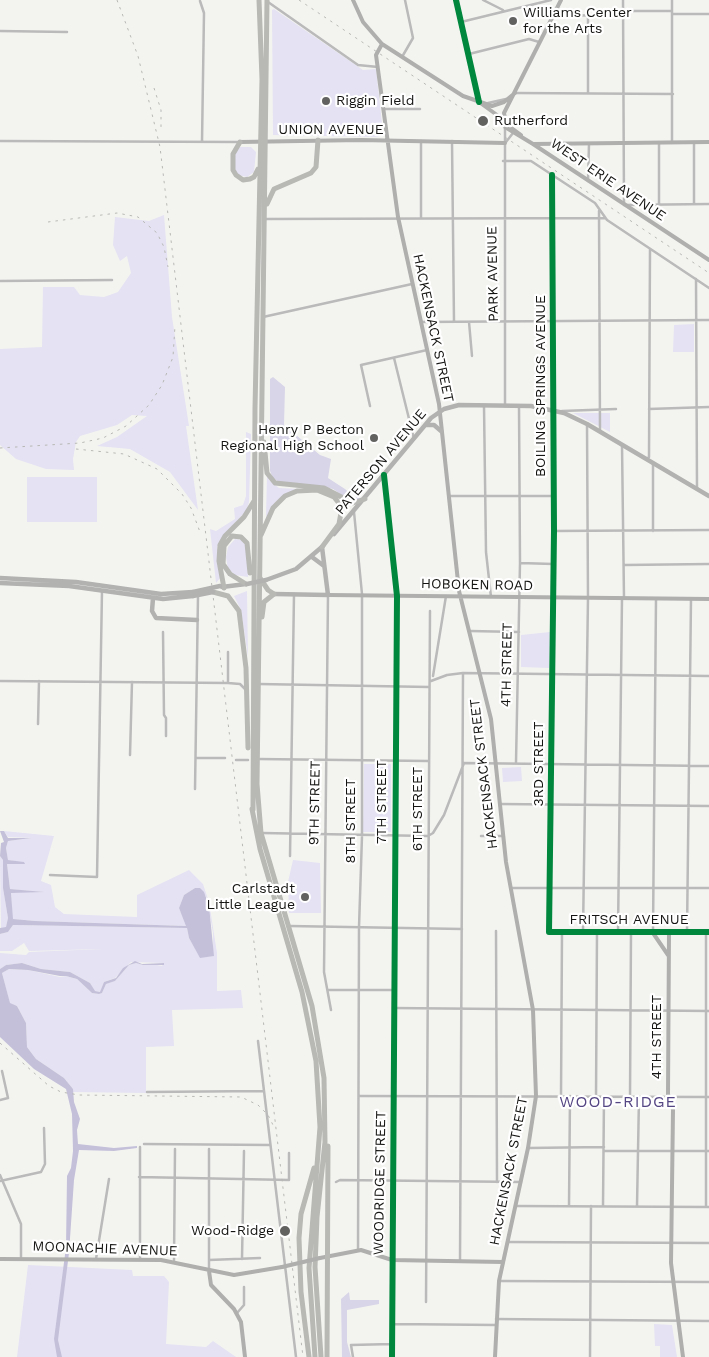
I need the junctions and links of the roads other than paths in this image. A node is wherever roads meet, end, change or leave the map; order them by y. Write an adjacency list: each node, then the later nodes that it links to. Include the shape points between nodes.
1 (259, 0): 43 (highway)
2 (353, 0): 24 (main road, via 363,22)
3 (405, 0): 26 (street, via 413,35)
4 (456, 0): 20 (main road)
5 (483, 0): 13 (street)
6 (551, 0): 12 (street)
7 (562, 0): 17 (main road)
8 (623, 0): 14 (street)
9 (672, 0): 15 (street)
10 (200, 1): 46 (street, via 204,11)
11 (267, 1): 27 (street, via 358,65); 43 (highway)
12 (537, 2): 13 (street)
13 (503, 10): 20 (street)
14 (623, 11): 15 (street); 19 (street)
15 (672, 12): 16 (street); 29 (street)
16 (709, 14)
17 (554, 15): 18 (street); 23 (main road)
18 (588, 15): 19 (street); 28 (street)
19 (623, 16): 31 (street)
20 (461, 22): 25 (main road)
21 (0, 31): 22 (street)
22 (67, 32)
23 (540, 42): 25 (street, via 529,39); 30 (main road)
24 (382, 44): 26 (main road); 27 (main road, HACKENSACK STREET, via 376,54)
25 (469, 54): 32 (main road)
26 (402, 57): 32 (main road, via 463,96)
27 (379, 67): 35 (main road, HACKENSACK STREET)
28 (588, 94): 30 (street); 31 (street)
29 (673, 94): 31 (street); 52 (street)
30 (514, 95): 32 (street); 33 (main road); 37 (main road)
31 (624, 95): 51 (street)
32 (482, 103): 34 (main road); 38 (main road)
33 (501, 103): 34 (main road); 37 (main road)
34 (494, 105): 38 (main road)
35 (384, 109): 36 (street); 48 (main road, HACKENSACK STREET)
36 (420, 110)
37 (504, 111): 38 (main road); 39 (main road)
38 (496, 114): 39 (main road, WEST ERIE AVENUE)
39 (505, 126): 40 (main road, WEST ERIE AVENUE); 55 (street, PARK AVENUE); 56 (main road)
40 (514, 133): 55 (street); 56 (main road, WEST ERIE AVENUE)
41 (318, 140): 43 (main road, UNION AVENUE); 48 (main road, UNION AVENUE); 66 (highway, via 316,167 311,173 274,188)
42 (0, 141): 46 (street, UNION AVENUE)
43 (263, 141): 47 (main road, UNION AVENUE); 57 (highway); 66 (highway)
44 (421, 141): 48 (main road, UNION AVENUE); 49 (main road, UNION AVENUE); 68 (street)
45 (659, 141): 51 (main road); 52 (main road); 61 (street)
46 (202, 142): 47 (street, UNION AVENUE)
47 (240, 142): 57 (highway, via 233,154 236,175 243,180 254,177)
48 (388, 142): 67 (main road, HACKENSACK STREET)
49 (452, 142): 55 (main road, UNION AVENUE); 69 (street)
50 (589, 142): 51 (main road); 56 (main road); 60 (street)
51 (624, 142): 64 (street)
52 (672, 142): 53 (main road)
53 (694, 142): 54 (main road); 62 (street)
54 (709, 142)
55 (505, 143): 58 (street, PARK AVENUE)
56 (533, 144): 60 (main road, WEST ERIE AVENUE)
57 (260, 161): 124 (highway)
58 (503, 161): 59 (street, via 532,161); 70 (street, PARK AVENUE)
59 (552, 175): 65 (street); 71 (street, BOILING SPRINGS AVENUE)
60 (588, 181): 64 (main road, WEST ERIE AVENUE)
61 (659, 204): 62 (street); 64 (street)
62 (694, 204): 63 (street)
63 (709, 204)
64 (624, 205): 76 (main road, WEST ERIE AVENUE)
65 (599, 208): 72 (street); 73 (street)
66 (265, 212): 74 (highway)
67 (398, 217): 68 (street); 74 (street); 80 (main road, HACKENSACK STREET)
68 (421, 217): 69 (street)
69 (454, 218): 70 (street); 87 (street)
70 (504, 218): 71 (street); 89 (street, PARK AVENUE)
71 (553, 218): 72 (street); 90 (street, BOILING SPRINGS AVENUE)
72 (600, 218): 73 (street); 83 (street)
73 (605, 218): 75 (street)
74 (264, 219): 82 (highway)
75 (650, 249): 77 (street); 91 (street)
76 (709, 260)
77 (696, 279): 81 (street); 84 (street)
78 (112, 280): 79 (street)
79 (0, 281)
80 (412, 284): 82 (street); 86 (main road, HACKENSACK STREET)
81 (709, 288)
82 (263, 317): 107 (highway)
83 (600, 320): 90 (street); 91 (street); 101 (street)
84 (696, 320): 85 (street); 91 (street); 99 (street)
85 (709, 320)
86 (420, 322): 87 (street); 92 (main road, HACKENSACK STREET)
87 (454, 322): 88 (street)
88 (469, 322): 89 (street); 93 (street)
89 (505, 322): 90 (street); 97 (street, PARK AVENUE)
90 (553, 322): 104 (street, BOILING SPRINGS AVENUE)
91 (649, 322): 103 (street)
92 (427, 350): 94 (street); 106 (main road, HACKENSACK STREET)
93 (472, 356)
94 (394, 358): 96 (street, via 361,365); 112 (street)
95 (484, 405): 97 (main road, PATERSON AVENUE); 106 (main road, PATERSON AVENUE, via 459,405); 119 (street)
96 (370, 406)
97 (505, 406): 98 (main road, PATERSON AVENUE)
98 (518, 406): 104 (main road, PATERSON AVENUE); 120 (street, 4TH STREET)
99 (697, 407): 100 (street); 103 (street); 117 (street)
100 (709, 407)
101 (601, 409): 102 (street); 105 (street); 111 (street)
102 (616, 409)
103 (649, 409): 114 (street)
104 (553, 410): 105 (main road, PATERSON AVENUE); 121 (street, BOILING SPRINGS AVENUE)
105 (560, 411): 108 (main road, PATERSON AVENUE)
106 (439, 412): 109 (main road, PATERSON AVENUE); 110 (main road, HACKENSACK STREET)
107 (261, 422): 123 (highway, via 267,473 273,482 282,486 324,488 353,503); 131 (highway)
108 (587, 424): 111 (main road, PATERSON AVENUE); 128 (street)
109 (426, 425): 110 (main road, via 435,425); 112 (main road, PATERSON AVENUE)
110 (441, 431): 118 (main road, HACKENSACK STREET)
111 (600, 432): 113 (main road, PATERSON AVENUE)
112 (414, 440): 116 (main road, PATERSON AVENUE)
113 (622, 445): 114 (main road, PATERSON AVENUE); 129 (street)
114 (647, 460): 115 (main road, PATERSON AVENUE)
115 (653, 463): 117 (main road, PATERSON AVENUE); 130 (street)
116 (384, 475): 123 (main road, PATERSON AVENUE); 152 (street, 7TH STREET)
117 (697, 489): 122 (main road, PATERSON AVENUE)
118 (448, 496): 119 (street); 154 (main road, HACKENSACK STREET)
119 (485, 496): 120 (street); 155 (street, via 486,552)
120 (520, 496): 121 (street); 134 (street, 4TH STREET)
121 (554, 496): 127 (street, BOILING SPRINGS AVENUE)
122 (709, 496)
123 (365, 499): 125 (main road, PATERSON AVENUE)
124 (254, 500): 145 (highway, via 220,545); 164 (highway)
125 (354, 512): 132 (main road, PATERSON AVENUE); 150 (street, 8TH STREET)
126 (709, 530): 130 (street)
127 (554, 531): 128 (street); 135 (street, BOILING SPRINGS AVENUE)
128 (588, 531): 129 (street); 159 (street)
129 (623, 531): 130 (street); 136 (street)
130 (653, 531)
131 (260, 537): 132 (highway, via 274,508 284,496 297,491 317,490 334,497 342,507 339,524); 140 (highway)
132 (322, 547): 133 (main road, PATERSON AVENUE); 138 (main road)
133 (312, 557): 138 (main road); 142 (main road, PATERSON AVENUE, bridge, via 291,572)
134 (520, 563): 135 (street); 156 (street, 4TH STREET)
135 (554, 564): 158 (street, BOILING SPRINGS AVENUE)
136 (625, 564): 137 (street); 160 (street)
137 (709, 564)
138 (324, 566): 151 (main road)
139 (0, 578): 147 (main road, via 76,582 161,594)
140 (259, 578): 148 (highway); 170 (highway)
141 (0, 583): 144 (main road)
142 (246, 584): 145 (main road, PATERSON AVENUE); 164 (highway, via 230,574 224,564 224,546 232,536 241,537 247,543)
143 (201, 585): 166 (street, via 196,600)
144 (102, 590): 157 (main road); 184 (street)
145 (223, 590): 146 (highway); 147 (main road, PATERSON AVENUE, bridge); 195 (highway, via 238,611)
146 (213, 592): 147 (main road, bridge)
147 (193, 594): 157 (main road)
148 (274, 594): 149 (main road, HOBOKEN ROAD); 170 (highway, via 266,599 263,607)
149 (294, 594): 151 (main road, HOBOKEN ROAD); 190 (street)
150 (362, 594): 151 (main road, HOBOKEN ROAD); 152 (main road, HOBOKEN ROAD); 193 (street, 8TH STREET)
151 (328, 595): 191 (street, 9TH STREET)
152 (397, 596): 153 (main road, HOBOKEN ROAD); 192 (street, 7TH STREET)
153 (446, 596): 154 (main road, HOBOKEN ROAD); 183 (street)
154 (461, 597): 155 (main road, HOBOKEN ROAD); 167 (main road, HACKENSACK STREET)
155 (492, 597): 156 (main road, HOBOKEN ROAD)
156 (519, 597): 158 (main road, HOBOKEN ROAD); 169 (street, 4TH STREET)
157 (153, 598): 166 (main road, via 152,611 156,618)
158 (554, 598): 159 (main road, HOBOKEN ROAD); 175 (street, 3RD STREET)
159 (588, 598): 160 (main road, HOBOKEN ROAD); 176 (street)
160 (623, 598): 161 (main road, HOBOKEN ROAD); 177 (street)
161 (656, 599): 162 (main road, HOBOKEN ROAD); 178 (street)
162 (691, 599): 163 (main road, HOBOKEN ROAD); 180 (street)
163 (709, 599)
164 (253, 602): 226 (highway)
165 (430, 611): 183 (street, 6TH STREET)
166 (197, 620): 187 (street)
167 (470, 631): 169 (street); 173 (main road, HACKENSACK STREET)
168 (163, 632): 186 (street)
169 (519, 632): 174 (street, 4TH STREET)
170 (258, 648): 189 (highway)
171 (228, 652): 188 (street)
172 (463, 673): 173 (street); 183 (street, via 447,674); 211 (street)
173 (481, 673): 174 (street); 209 (main road, HACKENSACK STREET, via 492,719)
174 (518, 674): 175 (street); 210 (street, 4TH STREET)
175 (552, 675): 176 (street); 212 (street, 3RD STREET)
176 (587, 675): 177 (street); 213 (street)
177 (621, 676): 178 (street); 214 (street)
178 (655, 676): 180 (street); 215 (street)
179 (709, 676): 180 (street)
180 (690, 677): 216 (street)
181 (0, 681): 182 (street)
182 (39, 681): 184 (street); 196 (street)
183 (431, 681): 194 (street, 6TH STREET)
184 (101, 682): 185 (street); 236 (street, via 97,876)
185 (132, 682): 186 (street); 198 (street)
186 (164, 682): 187 (street); 197 (street)
187 (196, 683): 188 (street); 199 (street)
188 (228, 684): 195 (street, via 240,684)
189 (258, 684): 190 (street); 201 (highway)
190 (292, 684): 191 (street); 204 (street)
191 (327, 686): 193 (street); 205 (street, 9TH STREET)
192 (395, 686): 193 (street); 194 (street); 207 (street, 7TH STREET)
193 (362, 687): 206 (street, 8TH STREET)
194 (429, 687): 208 (street, 6TH STREET)
195 (247, 690): 203 (highway)
196 (38, 724)
197 (166, 736)
198 (130, 755)
199 (196, 758): 200 (street); 218 (street)
200 (225, 758)
201 (257, 759): 204 (street); 227 (highway)
202 (236, 760): 203 (street)
203 (248, 760): 226 (highway)
204 (291, 760): 205 (street); 228 (street)
205 (325, 760): 206 (street); 229 (street, 9TH STREET)
206 (360, 760): 207 (street); 230 (street, 8TH STREET)
207 (394, 761): 208 (street); 231 (street, 7TH STREET)
208 (428, 761): 232 (street, 6TH STREET)
209 (497, 762): 210 (street); 211 (street); 219 (main road, HACKENSACK STREET)
210 (516, 762): 212 (street)
211 (464, 763): 232 (street, via 444,814 433,834); 249 (street)
212 (550, 763): 213 (street); 222 (street, 3RD STREET)
213 (585, 763): 214 (street); 223 (street)
214 (619, 764): 215 (street); 220 (street)
215 (654, 764): 216 (street); 221 (street)
216 (689, 766): 217 (street); 224 (street)
217 (709, 766)
218 (194, 790)
219 (500, 804): 222 (street); 234 (main road, HACKENSACK STREET)
220 (619, 805): 221 (street); 223 (street); 240 (street)
221 (653, 805): 224 (street); 241 (street)
222 (551, 806): 223 (street); 238 (street, 3RD STREET)
223 (586, 806): 239 (street)
224 (688, 806): 225 (street); 243 (street)
225 (709, 806)
226 (252, 810): 310 (highway, via 313,1038 319,1086)
227 (262, 833): 228 (street); 244 (highway)
228 (290, 834): 229 (street); 235 (street)
229 (324, 834): 230 (street); 245 (street, 9TH STREET)
230 (362, 836): 231 (street); 246 (street, 8TH STREET)
231 (394, 836): 232 (street); 247 (street, 7TH STREET)
232 (428, 836): 248 (street, 6TH STREET)
233 (481, 836): 234 (street)
234 (503, 836): 237 (main road, HACKENSACK STREET)
235 (290, 856)
236 (50, 875)
237 (510, 888): 238 (street); 270 (main road, HACKENSACK STREET)
238 (550, 888): 239 (street); 251 (street, 3RD STREET)
239 (584, 888): 240 (street); 253 (street)
240 (619, 888): 241 (street); 255 (street)
241 (653, 888): 243 (street); 258 (street)
242 (709, 888): 243 (street)
243 (687, 889): 260 (street)
244 (288, 926): 245 (street); 295 (highway, via 310,998 320,1047)
245 (324, 927): 246 (street); 262 (street, 9TH STREET, via 324,972)
246 (359, 927): 247 (street); 263 (street, 8TH STREET)
247 (394, 928): 248 (street); 264 (street, 7TH STREET)
248 (428, 928): 249 (street); 266 (street, 6TH STREET)
249 (462, 929): 267 (street)
250 (496, 931): 268 (street)
251 (550, 932): 252 (street, FRITSCH AVENUE)
252 (562, 932): 253 (street, FRITSCH AVENUE); 271 (street)
253 (583, 932): 254 (street, FRITSCH AVENUE)
254 (597, 932): 255 (street, FRITSCH AVENUE); 272 (street)
255 (618, 932): 256 (street, FRITSCH AVENUE)
256 (631, 932): 258 (street, FRITSCH AVENUE); 273 (street)
257 (707, 932): 260 (street, FRITSCH AVENUE); 275 (street)
258 (653, 933): 259 (street, FRITSCH AVENUE); 261 (main road)
259 (669, 933): 260 (street, FRITSCH AVENUE); 261 (main road, 4TH STREET)
260 (687, 933)
261 (668, 957): 274 (main road, 4TH STREET)
262 (328, 990): 263 (street); 269 (street, 9TH STREET)
263 (359, 990): 264 (street); 283 (street, 8TH STREET)
264 (394, 990): 265 (street, 7TH STREET)
265 (394, 1008): 266 (street); 284 (street, WOODRIDGE STREET)
266 (427, 1009): 267 (street); 280 (street, 6TH STREET)
267 (461, 1009): 268 (street); 281 (street)
268 (496, 1009): 270 (street); 282 (street)
269 (331, 1010)
270 (533, 1010): 271 (street); 285 (main road, HACKENSACK STREET)
271 (561, 1010): 272 (street); 286 (street)
272 (596, 1010): 273 (street); 288 (street)
273 (630, 1010): 274 (street); 290 (street)
274 (668, 1011): 275 (street); 292 (main road, 4TH STREET)
275 (708, 1011): 293 (street)
276 (258, 1041): 278 (street)
277 (2, 1071): 294 (street, via 8,1098)
278 (263, 1091): 279 (street); 298 (street)
279 (146, 1092)
280 (428, 1095): 281 (street); 284 (street); 321 (street, 6TH STREET)
281 (462, 1095): 282 (street); 322 (street)
282 (497, 1095): 285 (street); 324 (street)
283 (360, 1096): 284 (street); 319 (street, 8TH STREET)
284 (394, 1096): 320 (street, WOODRIDGE STREET)
285 (536, 1096): 286 (street); 300 (main road, HACKENSACK STREET)
286 (561, 1096): 287 (street)
287 (570, 1096): 288 (street); 301 (street)
288 (596, 1097): 289 (street)
289 (604, 1097): 290 (street); 304 (street)
290 (630, 1097): 291 (street)
291 (639, 1097): 292 (street); 306 (street)
292 (669, 1097): 293 (street); 307 (main road, 4TH STREET, via 673,1110)
293 (708, 1097): 308 (street)
294 (0, 1100)
295 (326, 1108): 338 (highway); 370 (highway, via 315,1267)
296 (44, 1128): 318 (street, via 43,1170)
297 (144, 1144): 298 (street)
298 (270, 1145): 317 (street)
299 (140, 1147): 312 (street)
300 (528, 1148): 301 (street); 325 (main road, HACKENSACK STREET)
301 (569, 1148): 304 (street); 327 (street)
302 (175, 1149): 314 (street)
303 (209, 1149): 315 (street)
304 (604, 1149): 306 (street); 329 (street)
305 (244, 1150): 316 (street)
306 (638, 1151): 307 (street); 330 (street)
307 (672, 1151): 308 (street); 331 (main road, 4TH STREET)
308 (708, 1151): 332 (street)
309 (288, 1153): 317 (street, via 289,1180)
310 (318, 1153): 351 (highway, via 300,1220); 369 (highway, via 308,1268)
311 (0, 1174): 318 (street)
312 (140, 1178): 314 (street); 344 (street)
313 (110, 1179): 342 (street)
314 (175, 1180): 315 (street); 347 (street)
315 (209, 1180): 316 (street); 345 (street)
316 (244, 1180): 317 (street); 343 (street)
317 (274, 1180): 367 (street)
318 (1, 1181): 339 (street, via 21,1224)
319 (360, 1181): 320 (street); 323 (street); 337 (street, 8TH STREET)
320 (394, 1181): 321 (street); 346 (street, WOODRIDGE STREET)
321 (428, 1181): 322 (street); 348 (street, 6TH STREET)
322 (462, 1181): 324 (street); 349 (street)
323 (336, 1182)
324 (496, 1182): 325 (street)
325 (521, 1182): 326 (main road, HACKENSACK STREET)
326 (515, 1206): 327 (street); 333 (main road, HACKENSACK STREET)
327 (569, 1206): 328 (street)
328 (591, 1206): 329 (street); 334 (street)
329 (603, 1206): 330 (street)
330 (637, 1206): 331 (street)
331 (672, 1206): 332 (street); 335 (main road, 4TH STREET)
332 (708, 1207)
333 (507, 1242): 334 (street); 350 (main road, HACKENSACK STREET)
334 (591, 1243): 335 (street); 354 (street)
335 (671, 1243): 336 (street); 355 (main road, 4TH STREET)
336 (709, 1243)
337 (358, 1250): 338 (main road, MOONACHIE AVENUE); 346 (main road, MOONACHIE AVENUE)
338 (327, 1257): 351 (main road, MOONACHIE AVENUE, bridge); 371 (highway)
339 (21, 1258): 341 (main road, MOONACHIE AVENUE); 342 (main road, MOONACHIE AVENUE)
340 (260, 1258): 343 (street)
341 (0, 1259)
342 (96, 1259): 344 (main road, MOONACHIE AVENUE)
343 (242, 1259): 345 (street)
344 (140, 1260): 347 (main road, MOONACHIE AVENUE)
345 (209, 1260): 352 (street)
346 (392, 1260): 348 (main road, MOONACHIE AVENUE); 364 (street, WOODRIDGE STREET)
347 (174, 1261): 352 (main road, MOONACHIE AVENUE)
348 (426, 1261): 349 (main road, MOONACHIE AVENUE); 358 (street, 6TH STREET)
349 (460, 1261): 350 (main road, MOONACHIE AVENUE)
350 (502, 1262): 353 (main road, HACKENSACK STREET)
351 (299, 1263): 352 (main road, MOONACHIE AVENUE, bridge, via 244,1275); 368 (highway)
352 (209, 1271): 359 (main road, via 211,1285)
353 (499, 1281): 354 (street); 363 (main road, HACKENSACK STREET)
354 (592, 1282): 355 (street); 360 (street)
355 (674, 1282): 356 (street); 361 (main road, 4TH STREET)
356 (709, 1282)
357 (244, 1288): 359 (street, via 244,1305)
358 (426, 1302)
359 (237, 1314): 366 (main road, via 242,1326)
360 (590, 1320): 361 (street); 363 (street); 375 (street)
361 (678, 1321): 362 (street); 376 (main road, 4TH STREET)
362 (709, 1321)
363 (496, 1322): 364 (street); 374 (main road, HACKENSACK STREET)
364 (392, 1324): 365 (street, WOODRIDGE STREET)
365 (392, 1344): 372 (street, via 351,1345); 373 (street, WOODRIDGE STREET)
366 (245, 1357)
367 (296, 1357)
368 (309, 1357)
369 (315, 1357)
370 (321, 1357)
371 (327, 1357)
372 (353, 1357)
373 (392, 1357)
374 (495, 1357)
375 (590, 1357)
376 (683, 1357)

